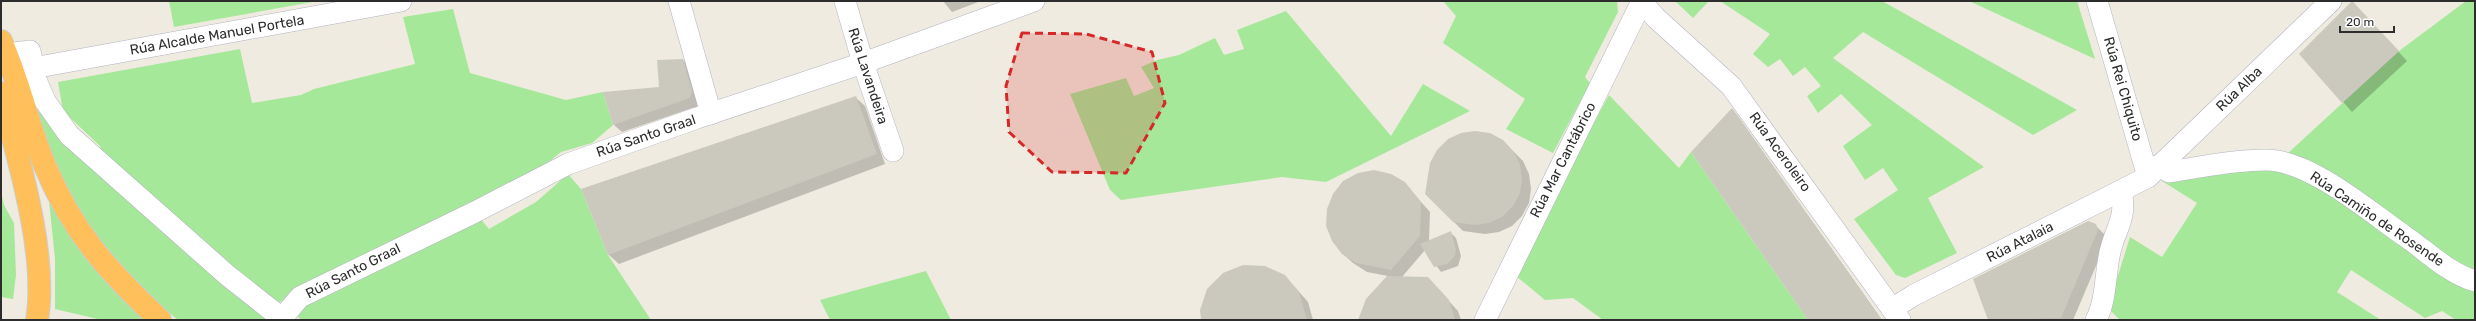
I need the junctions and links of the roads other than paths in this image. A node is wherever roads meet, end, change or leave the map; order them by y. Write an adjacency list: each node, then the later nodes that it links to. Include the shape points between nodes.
1 (401, 1): 9 (street, Rúa Alcalde Manuel Portela)
2 (679, 1): 12 (street)
3 (845, 1): 10 (street, Rúa Lavandeira)
4 (1034, 1): 10 (street, Rúa Santo Graal)
5 (1641, 1): 17 (street, Rúa Aceroleiro, via 1731,86); 22 (street, Rúa Mar Cantábrico)
6 (2097, 1): 14 (street, Rúa Rei Chiquito)
7 (2332, 1): 14 (street, Rúa Alba)
8 (4, 47): 9 (street, Rúa Alcalde Manuel Portela); 21 (highway, via 45,166 72,219 116,278)
9 (31, 59): 19 (street, via 44,101 69,135 227,275)
10 (863, 63): 12 (street, Rúa Santo Graal); 13 (street, Rúa Lavandeira)
11 (1, 93): 20 (highway, via 35,242 38,275)
12 (711, 114): 19 (street, Rúa Santo Graal, via 568,164 476,212 300,297)
13 (893, 151)
14 (2154, 171): 15 (street, Rúa Atalaia); 16 (street, Rúa Camiño de Rosende, via 2169,172 2267,160 2297,166 2324,180 2440,263)
15 (2121, 191): 17 (street, Rúa Atalaia, via 1914,295); 18 (street, via 2121,224 2109,254)
16 (2475, 281)
17 (1896, 314)
18 (2103, 318)
19 (283, 319)
20 (36, 320)
21 (160, 320)
22 (1485, 320)

